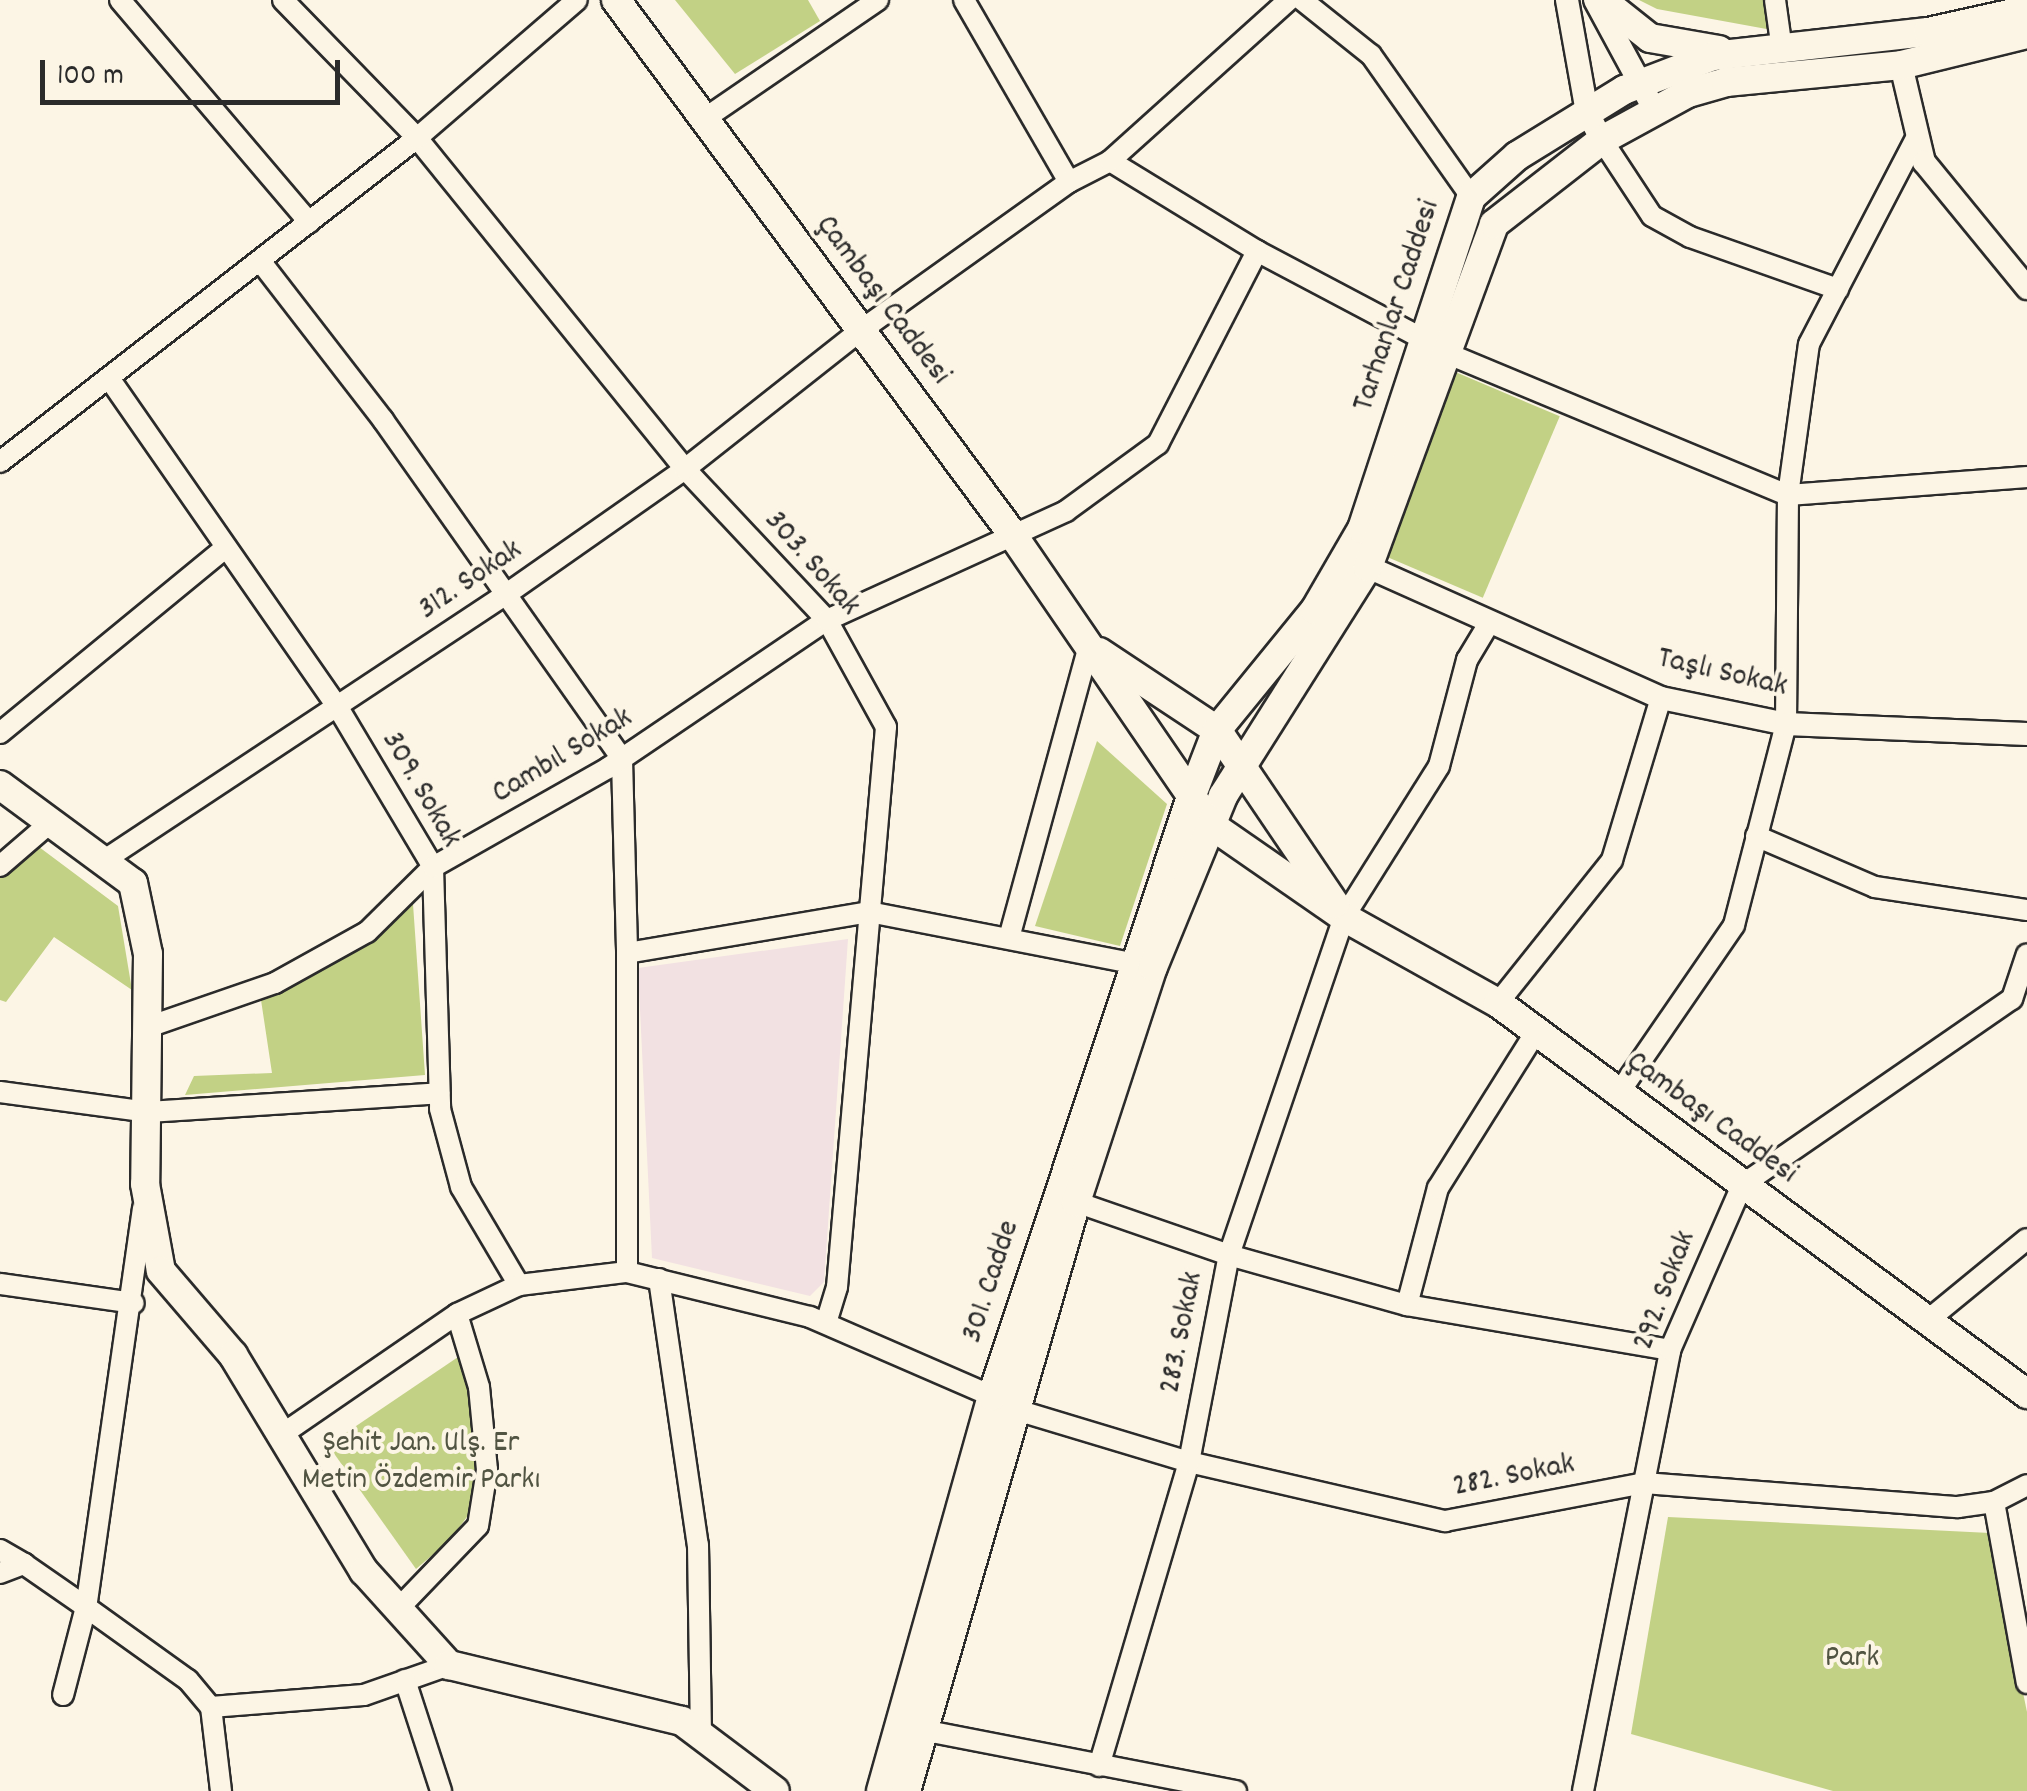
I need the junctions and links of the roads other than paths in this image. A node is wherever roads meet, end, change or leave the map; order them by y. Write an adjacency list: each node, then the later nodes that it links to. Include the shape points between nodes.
1 (120, 0): 26 (street)
2 (283, 0): 21 (street, 303. Sokak)
3 (577, 0): 21 (street)
4 (616, 0): 19 (main road, Çambaşı Caddesi)
5 (878, 0): 19 (street)
6 (964, 0): 24 (street)
7 (1289, 0): 23 (street, 312. Sokak)
8 (1566, 0): 18 (street)
9 (1598, 0): 14 (main road, via 1669,45); 16 (street)
10 (1776, 0): 14 (street)
11 (1312, 3): 25 (street, via 1370,55)
12 (2027, 10): 14 (main road, Tarhanlar Caddesi, via 1928,32)
13 (2027, 34): 15 (main road, Tarhanlar Caddesi)
14 (1769, 50): 16 (main road, Tarhanlar Caddesi, via 1713,56)
15 (1901, 65): 17 (main road, Tarhanlar Caddesi, via 1726,82); 20 (street)
16 (1637, 83): 17 (street); 18 (main road, Tarhanlar Caddesi)
17 (1655, 111): 22 (main road, Tarhanlar Caddesi)
18 (1587, 112): 22 (street); 25 (main road, Tarhanlar Caddesi, via 1517,156)
19 (704, 119): 31 (main road, Çambaşı Caddesi)
20 (1918, 135): 29 (street, via 1924,162); 30 (street)
21 (418, 138): 26 (street); 35 (street, 303. Sokak)
22 (1602, 140): 30 (street, via 1652,216 1690,237); 32 (main road, Tarhanlar Caddesi, via 1494,224)
23 (1110, 161): 24 (street, 312. Sokak); 27 (street)
24 (1069, 182): 31 (street, 312. Sokak)
25 (1471, 198): 32 (main road, Tarhanlar Caddesi)
26 (309, 222): 28 (street)
27 (1257, 252): 32 (street); 38 (street, Cambıl Sokak, via 1158,444 1066,511)
28 (261, 262): 33 (street); 41 (street)
29 (2027, 288)
30 (1838, 289): 37 (street, via 1809,344)
31 (860, 331): 35 (street, 312. Sokak); 38 (main road, Çambaşı Caddesi)
32 (1434, 346): 37 (street); 40 (main road, Tarhanlar Caddesi); 48 (main road, Tarhanlar Caddesi, via 1362,529 1315,610)
33 (111, 380): 34 (street); 39 (street, 309. Sokak)
34 (0, 462)
35 (685, 470): 41 (street, 312. Sokak); 42 (street, 303. Sokak)
36 (2027, 477): 37 (street)
37 (1788, 495): 47 (street)
38 (1010, 532): 42 (street, Cambıl Sokak); 44 (main road, Çambaşı Caddesi)
39 (225, 548): 46 (street, 309. Sokak); 49 (street)
40 (1368, 567): 43 (street, Taşlı Sokak); 52 (main road, Tarhanlar Caddesi)
41 (508, 593): 46 (street, 312. Sokak); 51 (street)
42 (828, 620): 51 (street, Cambıl Sokak); 62 (street, 303. Sokak, via 886,727)
43 (1488, 625): 45 (street, Taşlı Sokak); 63 (street, 283. Sokak, via 1467,660 1454,728 1438,766)
44 (1089, 646): 48 (main road, Çambaşı Caddesi); 54 (main road, Çambaşı Caddesi); 64 (street)
45 (1661, 698): 47 (street, Taşlı Sokak); 68 (street, via 1612,860)
46 (337, 706): 58 (street, 312. Sokak); 60 (street, 309. Sokak)
47 (1786, 724): 50 (street, Taşlı Sokak); 57 (street)
48 (1217, 730): 52 (main road, Çambaşı Caddesi); 54 (main road, Tarhanlar Caddesi)
49 (0, 733)
50 (2027, 734)
51 (622, 759): 60 (street, Cambıl Sokak); 65 (street)
52 (1244, 763): 56 (main road, Tarhanlar Caddesi); 63 (main road, Çambaşı Caddesi)
53 (0, 785): 55 (main road)
54 (1190, 800): 56 (main road, Çambaşı Caddesi); 66 (main road, 301. Cadde)
55 (51, 822): 58 (main road); 59 (street)
56 (1212, 824): 63 (main road, Çambaşı Caddesi); 66 (main road, 301. Cadde)
57 (1756, 836): 61 (street, via 1875,887); 73 (street, via 1734,925)
58 (103, 861): 69 (main road, via 133,883 148,954)
59 (0, 866)
60 (434, 868): 69 (street, Cambıl Sokak, via 352,940 275,983); 72 (street, 309. Sokak)
61 (2027, 910)
62 (870, 912): 64 (street); 65 (street); 88 (street, 303. Sokak, via 836,1287)
63 (1344, 917): 68 (main road, Çambaşı Caddesi); 79 (street, 283. Sokak)
64 (1009, 938): 66 (street)
65 (627, 952): 80 (street)
66 (1143, 966): 77 (main road, 301. Cadde); 91 (main road, 301. Cadde)
67 (2025, 966): 76 (street, via 2012,1000)
68 (1498, 1002): 70 (main road, Çambaşı Caddesi)
69 (148, 1026): 74 (main road)
70 (1536, 1032): 73 (main road, Çambaşı Caddesi); 85 (street, via 1438,1188)
71 (0, 1092): 74 (street)
72 (439, 1093): 74 (street); 83 (street, 309. Sokak, via 460,1187)
73 (1618, 1094): 76 (main road, Çambaşı Caddesi)
74 (148, 1112): 75 (main road)
75 (145, 1184): 84 (street); 93 (main road, via 162,1271 233,1355)
76 (1742, 1185): 87 (main road, Çambaşı Caddesi); 89 (street, 292. Sokak)
77 (1076, 1202): 79 (street); 92 (main road, 301. Cadde)
78 (2027, 1239): 87 (street)
79 (1229, 1255): 85 (street); 94 (street, 283. Sokak)
80 (626, 1272): 81 (street); 83 (street)
81 (659, 1278): 88 (street); 109 (street, via 698,1545)
82 (0, 1284): 84 (street)
83 (519, 1286): 86 (street)
84 (134, 1303): 101 (street)
85 (1407, 1305): 89 (street)
86 (457, 1314): 93 (street); 102 (street, via 479,1387 484,1437 487,1470 478,1526)
87 (1927, 1321): 90 (main road, Çambaşı Caddesi)
88 (826, 1322): 91 (street)
89 (1670, 1350): 95 (street, 292. Sokak)
90 (2027, 1394)
91 (992, 1396): 114 (main road, 301. Cadde)
92 (1020, 1411): 94 (street, 282. Sokak); 108 (main road, 301. Cadde)
93 (282, 1435): 102 (main road, via 364,1571)
94 (1188, 1462): 95 (street, 282. Sokak, via 1445,1521); 110 (street, 283. Sokak)
95 (1644, 1483): 97 (street, 282. Sokak, via 1958,1506); 117 (street, 292. Sokak)
96 (2027, 1486): 97 (street, 282. Sokak)
97 (1994, 1502): 105 (street)
98 (0, 1550): 99 (street)
99 (24, 1564): 100 (street); 101 (street)
100 (0, 1574)
101 (86, 1607): 106 (street); 107 (street, via 188,1680)
102 (398, 1609): 103 (main road)
103 (449, 1665): 104 (street); 109 (main road, via 682,1722)
104 (405, 1680): 107 (street, via 364,1695); 113 (street)
105 (2027, 1683)
106 (62, 1695)
107 (211, 1707): 112 (street)
108 (922, 1730): 110 (street); 115 (main road, 301. Cadde)
109 (701, 1736): 111 (main road)
110 (1099, 1766): 116 (street)
111 (757, 1786)
112 (221, 1791)
113 (441, 1791)
114 (880, 1791)
115 (906, 1791)
116 (1236, 1791)
117 (1582, 1791)

